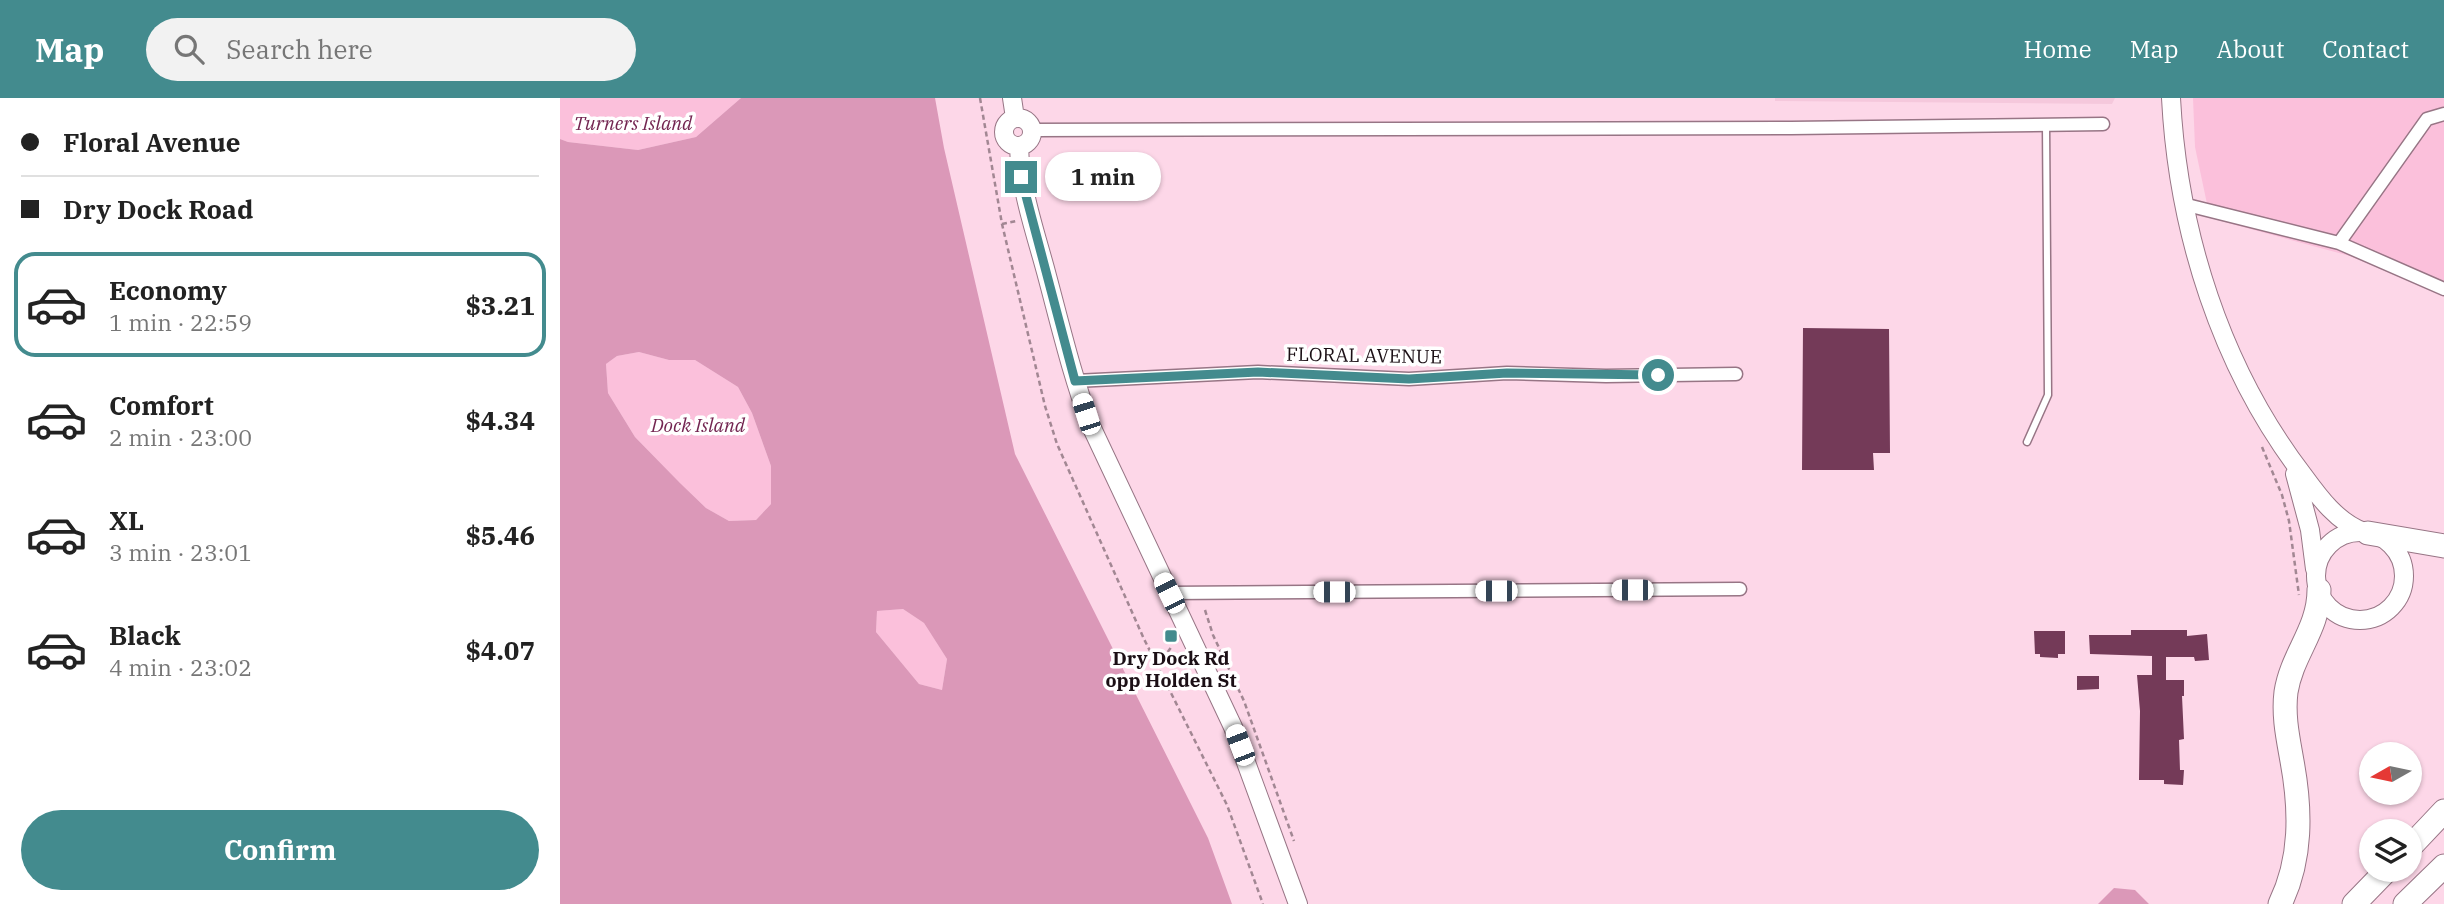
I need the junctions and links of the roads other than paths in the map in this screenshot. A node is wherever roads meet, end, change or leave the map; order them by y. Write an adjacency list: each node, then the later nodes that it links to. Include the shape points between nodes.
1 (1012, 98): 4 (street)
2 (2171, 98): 9 (street)
3 (2444, 114): 10 (street, via 2427,119)
4 (1015, 118): 7 (street, via 1027,120); 8 (street, via 1006,124 1004,133 1007,141)
5 (2046, 124): 6 (street); 7 (street); 14 (lane, via 2048,395)
6 (2104, 124)
7 (1032, 130): 8 (street, via 1029,141)
8 (1018, 146): 13 (street, via 1021,177)
9 (2183, 204): 10 (street); 15 (street, via 2202,275 2229,348)
10 (2339, 243): 11 (street)
11 (2444, 289)
12 (1737, 374): 13 (street, FLORAL AVENUE, via 1507,373 1409,379 1258,372)
13 (1075, 381): 20 (street, via 1094,434)
14 (2027, 442)
15 (2287, 454): 16 (street, via 2336,514); 18 (street, via 2308,519)
16 (2366, 532): 17 (highway); 18 (street, via 2346,534 2330,544 2319,559); 18 (street, via 2389,543 2400,559 2404,576 2395,602 2374,617 2357,620 2332,610)
17 (2444, 546)
18 (2311, 588): 26 (highway, via 2316,619 2295,660 2286,692 2298,833 2290,882)
19 (1740, 589): 20 (street)
20 (1169, 593): 25 (street, via 1233,727)
21 (2444, 811): 22 (highway)
22 (2422, 834)
23 (2444, 866): 28 (highway)
24 (2375, 882): 27 (highway)
25 (1298, 904)
26 (2280, 904)
27 (2354, 904)
28 (2405, 904)

